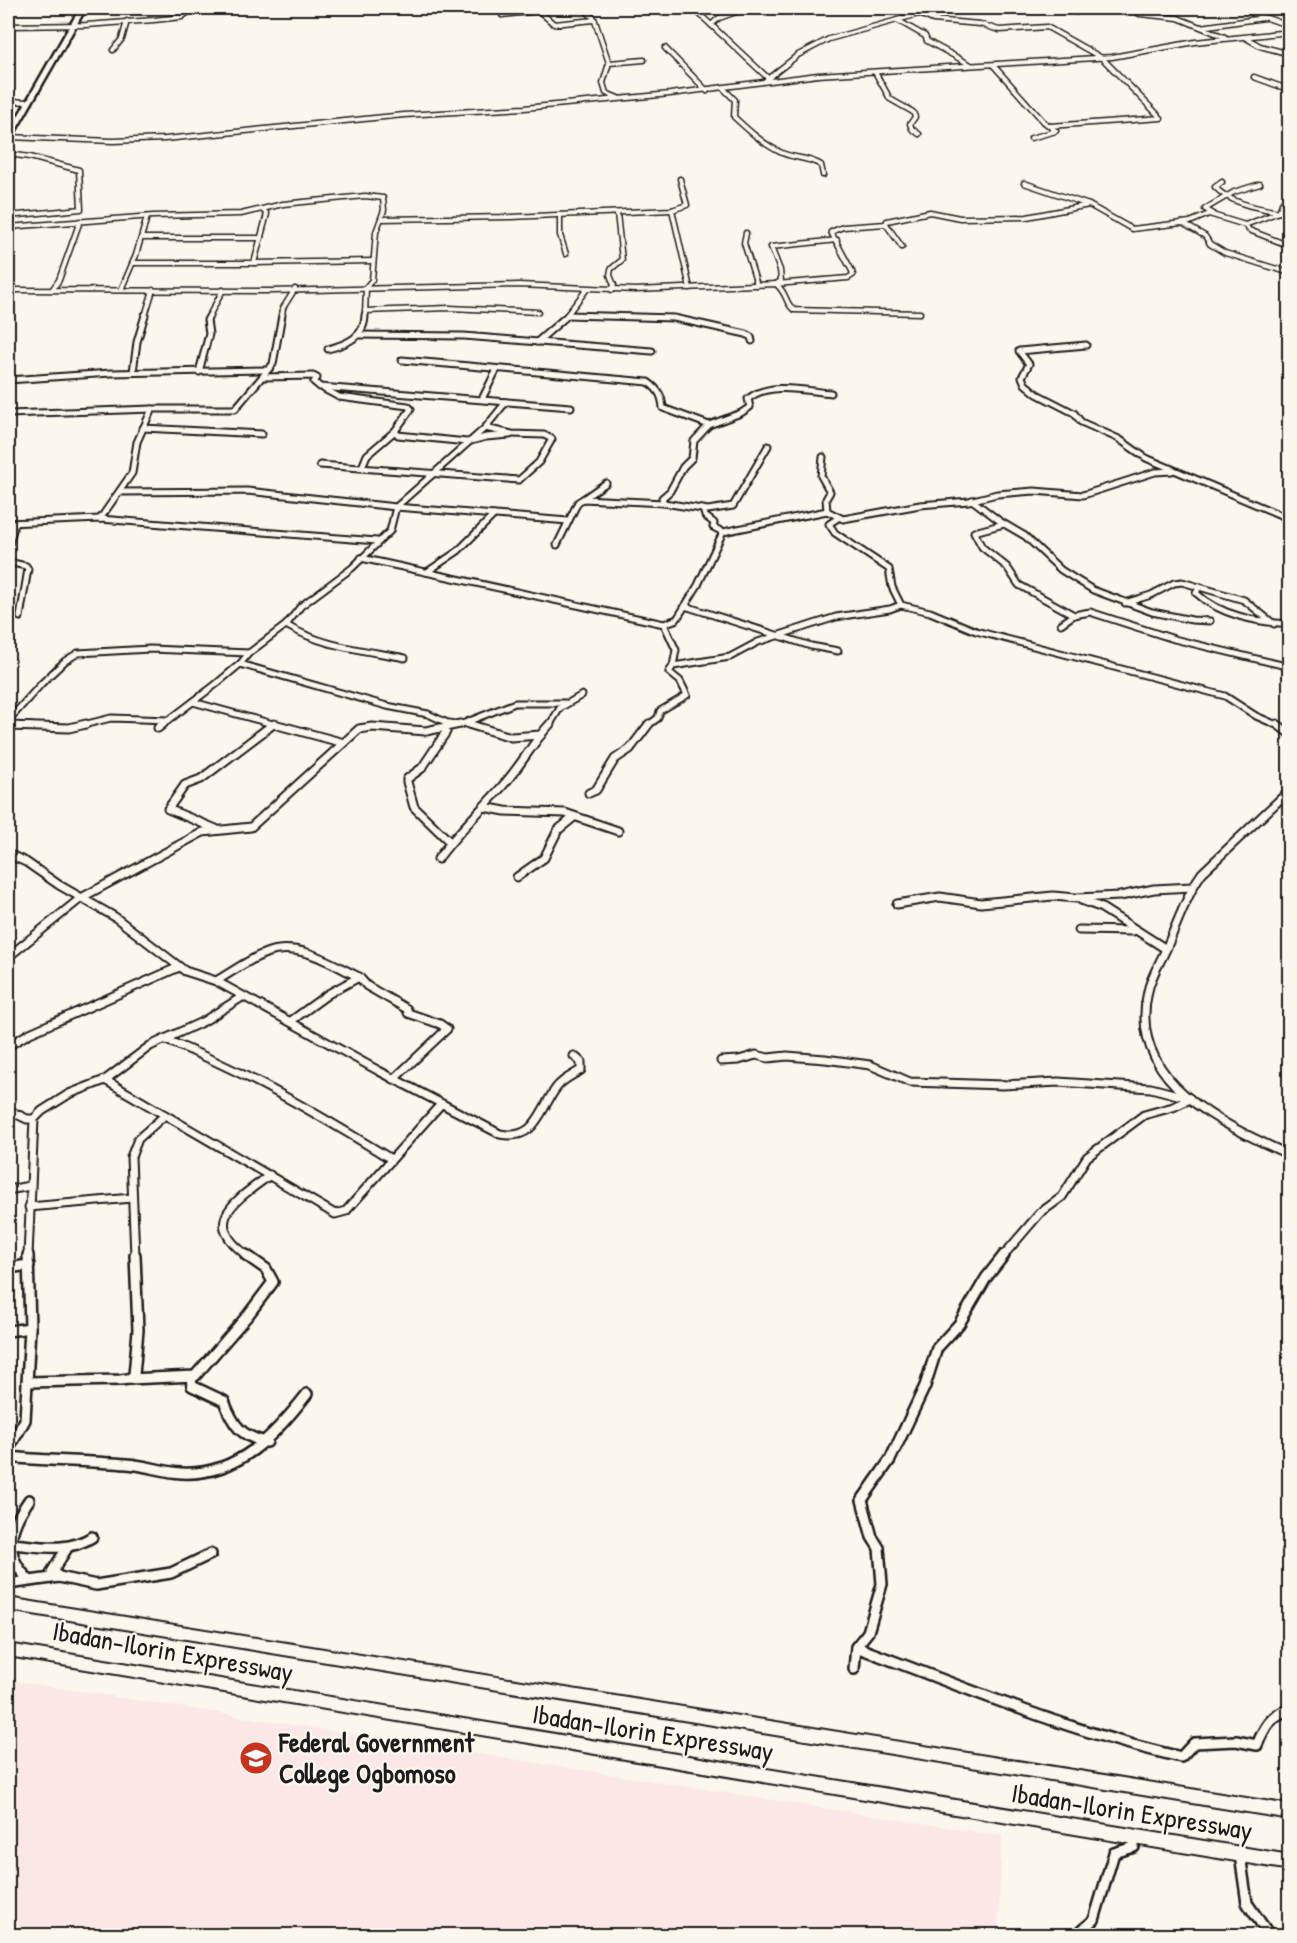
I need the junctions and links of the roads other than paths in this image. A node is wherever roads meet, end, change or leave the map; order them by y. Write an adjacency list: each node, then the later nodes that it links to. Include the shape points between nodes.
1 (83, 8): 16 (main road)
2 (199, 8): 14 (street, via 182,17)
3 (583, 8): 12 (street)
4 (693, 8): 15 (street)
5 (740, 8): 15 (street)
6 (1062, 8): 7 (street, via 1075,12)
7 (1106, 8)
8 (1128, 8): 19 (street, via 1140,14 1172,16)
9 (1238, 8): 11 (street)
10 (502, 15): 12 (street, via 542,12 554,24)
11 (1264, 18): 17 (street); 19 (street)
12 (594, 20): 28 (street)
13 (897, 20): 26 (street, via 919,14 933,20 980,24 999,30 1047,27); 30 (street); 33 (street, via 829,39 798,55)
14 (127, 21): 16 (street); 24 (street, via 122,39)
15 (711, 25): 33 (street, via 761,70)
16 (73, 26): 18 (street); 41 (main road)
17 (1290, 26)
18 (8, 27)
19 (1200, 27): 21 (street)
20 (1290, 32): 22 (street)
21 (1227, 38): 22 (street); 26 (street)
22 (1246, 38): 25 (street)
23 (666, 48): 36 (street)
24 (113, 50)
25 (1290, 54)
26 (1102, 58): 29 (street); 42 (street, via 1161,118)
27 (644, 60): 28 (street)
28 (609, 63): 37 (street, via 603,83)
29 (993, 65): 30 (street); 42 (street)
30 (972, 66): 31 (street)
31 (875, 72): 33 (street); 44 (street, via 890,99 913,112 915,117 910,124)
32 (1254, 77): 35 (street)
33 (766, 80): 34 (street)
34 (723, 88): 36 (street); 47 (street, via 735,100 733,113 738,122 781,153 809,158 821,165)
35 (1290, 90)
36 (707, 91): 38 (street)
37 (606, 93): 38 (street); 39 (street)
38 (619, 98): 39 (street)
39 (600, 100): 43 (street, via 404,114 155,140 103,141)
40 (8, 101): 41 (street)
41 (29, 102): 43 (main road)
42 (1050, 126): 45 (street, via 1055,132)
43 (9, 134)
44 (919, 134)
45 (1032, 138)
46 (8, 154): 62 (street, via 79,170 81,209)
47 (823, 175)
48 (680, 179): 56 (street, via 687,205)
49 (1024, 183): 54 (street)
50 (1222, 183): 52 (street, via 1215,187)
51 (1260, 184): 52 (street)
52 (1227, 196): 57 (street); 59 (street, via 1204,209)
53 (1290, 197): 57 (street, via 1283,201)
54 (1089, 205): 66 (street, via 1027,217 960,218 930,212 893,218); 67 (street, via 1132,229)
55 (263, 210): 63 (street); 64 (street, via 283,204 378,196 383,198); 72 (street, via 267,214)
56 (672, 210): 58 (street); 86 (street)
57 (1280, 212): 60 (street); 68 (street)
58 (617, 213): 61 (street); 94 (street, via 622,260 611,269)
59 (1214, 214): 67 (street); 68 (street)
60 (1290, 214)
61 (560, 215): 64 (street); 78 (street, via 560,235)
62 (8, 216)
63 (147, 217): 65 (street); 73 (street)
64 (381, 219): 79 (street)
65 (80, 221): 69 (street); 90 (street)
66 (886, 224): 74 (street, via 833,230); 77 (street)
67 (1182, 224): 82 (street, via 1225,253)
68 (1245, 225): 76 (street)
69 (15, 226): 70 (street); 75 (street)
70 (8, 227)
71 (746, 233): 84 (street, via 744,243)
72 (261, 237): 73 (street); 81 (street)
73 (141, 238): 80 (street)
74 (837, 240): 83 (street, via 771,247 780,270 781,281); 83 (street, via 853,276)
75 (8, 242)
76 (1290, 246)
77 (902, 248)
78 (566, 254)
79 (373, 261): 81 (street); 85 (street, via 372,280)
80 (133, 263): 81 (street); 91 (street)
81 (255, 263)
82 (1290, 273)
83 (776, 284): 84 (street); 97 (street, via 789,295 788,305 794,310)
84 (757, 285): 86 (street)
85 (366, 287): 87 (street); 88 (street, via 546,285); 95 (street)
86 (690, 288): 94 (street)
87 (295, 289): 93 (street); 107 (street, via 282,308 273,364)
88 (587, 289): 94 (street); 98 (street)
89 (8, 290): 90 (street)
90 (52, 290): 91 (street)
91 (120, 290): 92 (street)
92 (153, 290): 93 (street); 108 (street, via 137,342)
93 (223, 290): 109 (street, via 207,320 209,334)
94 (612, 290)
95 (364, 311): 96 (street); 99 (street, via 365,326)
96 (538, 312)
97 (920, 313)
98 (568, 315): 100 (street, via 685,320 746,334); 101 (street)
99 (358, 335): 101 (street, via 464,336); 103 (street, via 347,344)
100 (752, 340)
101 (537, 342): 104 (street)
102 (1086, 345): 130 (street, via 1018,351 1029,364 1022,376 1025,384 1074,413 1081,422)
103 (328, 349)
104 (652, 351)
105 (402, 360): 106 (street)
106 (497, 369): 114 (street); 119 (street, via 648,382 658,389 663,408)
107 (266, 370): 109 (street); 110 (street)
108 (133, 372): 109 (street); 111 (street)
109 (199, 372)
110 (264, 377): 112 (street, via 313,376); 117 (street, via 235,410)
111 (8, 380)
112 (320, 387): 114 (street); 122 (street, via 339,397 408,406 409,413)
113 (831, 393): 119 (street, via 764,389 750,396 750,407 741,413)
114 (482, 399): 115 (street)
115 (506, 402): 116 (street); 121 (street)
116 (571, 407)
117 (153, 409): 118 (street); 120 (street)
118 (8, 414)
119 (709, 425): 136 (street, via 694,441 692,458 662,498)
120 (143, 428): 123 (street); 133 (street, via 132,473)
121 (485, 428): 124 (street); 125 (street)
122 (395, 431): 125 (street, via 398,435); 129 (street, via 367,455)
123 (262, 434)
124 (513, 434): 125 (street); 131 (street, via 552,439 519,480)
125 (467, 442): 131 (street)
126 (768, 446): 138 (street, via 734,506)
127 (823, 458): 139 (street, via 819,472 830,492)
128 (320, 465): 129 (street)
129 (362, 467): 131 (street)
130 (1173, 471): 135 (street, via 1155,472 1089,494 1034,491); 143 (street)
131 (434, 474): 137 (street)
132 (606, 483): 134 (street)
133 (121, 492): 137 (street, via 247,490); 142 (street)
134 (583, 499): 136 (street); 144 (street)
135 (972, 500): 141 (street); 147 (street)
136 (664, 503): 138 (street)
137 (396, 507): 140 (street); 149 (street, via 390,531)
138 (703, 509): 148 (street, via 713,527)
139 (827, 511): 141 (street); 148 (street)
140 (494, 516): 144 (street); 154 (street, via 458,550)
141 (838, 518): 157 (street, via 830,525 839,538 889,569 891,587)
142 (100, 519): 145 (street); 149 (street)
143 (1290, 519)
144 (568, 521): 150 (street)
145 (15, 523): 146 (street); 151 (street)
146 (8, 524)
147 (1004, 524): 156 (street, via 1024,535 1069,576); 159 (street, via 974,532 982,547 1007,567 1019,585)
148 (723, 532): 158 (street)
149 (377, 541): 152 (street)
150 (557, 545)
151 (8, 548)
152 (361, 558): 154 (street); 166 (street, via 301,606)
153 (8, 562): 160 (street, via 28,569)
154 (427, 572): 162 (street)
155 (1198, 587): 156 (street, via 1174,583); 164 (street, via 1244,600); 164 (street, via 1196,593 1209,604)
156 (1125, 603): 161 (street, via 1191,622)
157 (902, 605): 167 (street, via 836,617); 185 (street, via 976,631 1225,696)
158 (685, 606): 162 (street, via 677,619); 167 (street)
159 (1074, 615): 163 (street); 173 (street, via 1090,612 1192,644)
160 (20, 617)
161 (1210, 621)
162 (664, 624): 172 (street, via 676,644 678,657)
163 (1061, 624)
164 (1274, 624): 165 (street)
165 (1290, 624)
166 (286, 625): 169 (street); 170 (street, via 328,642)
167 (779, 636): 168 (street); 172 (street, via 730,657)
168 (838, 651)
169 (249, 653): 171 (street); 178 (street, via 150,649 78,653 42,683)
170 (405, 658)
171 (240, 664): 175 (street); 181 (street, via 428,714)
172 (673, 666): 189 (street, via 669,672 680,681 687,695 660,711 630,749 615,759 596,790)
173 (1290, 667)
174 (582, 695): 176 (street)
175 (193, 702): 177 (street); 180 (street)
176 (567, 703): 179 (street, via 515,703); 186 (street)
177 (169, 720): 182 (street, via 111,718 69,728); 183 (street)
178 (8, 721)
179 (465, 723): 181 (street); 186 (street, via 511,736)
180 (272, 725): 187 (street); 192 (street, via 201,779 185,785 168,809)
181 (452, 725): 184 (street)
182 (8, 726)
183 (158, 728)
184 (443, 728): 187 (street, via 426,731 372,727 359,729); 194 (street, via 446,732 442,740 407,783 414,807)
185 (1290, 734)
186 (541, 735): 190 (street)
187 (344, 743): 192 (street, via 251,827 244,831)
188 (1290, 790): 198 (street)
189 (589, 793)
190 (484, 807): 191 (street); 194 (street)
191 (574, 816): 193 (street); 197 (street, via 558,830 544,858)
192 (216, 829): 199 (street, via 203,832)
193 (618, 831)
194 (450, 842): 196 (street)
195 (8, 854): 199 (street)
196 (438, 859)
197 (517, 877)
198 (1192, 887): 200 (street); 204 (street)
199 (81, 897): 205 (street); 206 (street, via 115,917)
200 (1076, 898): 201 (street, via 1053,896 981,903 940,897); 203 (street, via 1100,907)
201 (897, 904)
202 (1079, 930): 203 (street)
203 (1137, 932): 204 (street)
204 (1166, 949): 217 (street, via 1148,993 1146,1035 1151,1052)
205 (8, 957)
206 (179, 968): 208 (street); 212 (street, via 38,1029)
207 (359, 977): 208 (street, via 306,951 283,948 264,953); 210 (street); 215 (street, via 408,1013 447,1029)
208 (216, 981): 209 (street)
209 (242, 997): 210 (street); 211 (street, via 204,1022)
210 (291, 1021): 215 (street)
211 (166, 1040): 216 (street, via 150,1046); 223 (street, via 248,1077)
212 (8, 1046)
213 (574, 1056): 218 (street, via 581,1062 581,1070 558,1085 532,1128 520,1135 507,1137)
214 (721, 1061): 217 (street, via 756,1055 825,1059 870,1065 910,1082 1058,1082 1151,1088)
215 (394, 1079): 218 (street)
216 (105, 1080): 220 (street); 221 (street, via 69,1094)
217 (1190, 1099): 222 (street); 249 (street, via 1144,1115 1087,1157 1062,1197 1040,1213 1001,1258 959,1324 937,1348 925,1386 890,1460 862,1500 879,1548 882,1584 868,1632)
218 (441, 1104): 223 (street)
219 (8, 1110): 221 (street)
220 (165, 1115): 224 (street); 227 (street, via 138,1139 131,1157)
221 (34, 1119): 225 (street)
222 (1290, 1155)
223 (391, 1159): 224 (street, via 340,1214 328,1211)
224 (270, 1175): 233 (street, via 228,1208 224,1233 232,1245 270,1273 273,1282 199,1373)
225 (30, 1186): 226 (street); 228 (street)
226 (8, 1190)
227 (132, 1198): 228 (street, via 87,1205); 234 (street, via 138,1330 136,1369)
228 (29, 1207): 229 (street)
229 (28, 1265): 230 (street); 231 (street)
230 (8, 1269)
231 (30, 1328): 232 (street); 235 (street)
232 (8, 1331)
233 (191, 1377): 234 (street); 237 (street, via 192,1386 224,1401 237,1431)
234 (129, 1379): 235 (street)
235 (27, 1382): 238 (street, via 25,1420)
236 (307, 1394): 237 (street)
237 (267, 1442): 239 (street, via 232,1465 196,1473 128,1464)
238 (8, 1450)
239 (8, 1457)
240 (30, 1500): 242 (street)
241 (92, 1538): 243 (street)
242 (8, 1544): 243 (street); 246 (street, via 19,1573)
243 (67, 1548): 245 (street, via 52,1572)
244 (210, 1554): 245 (street, via 171,1573 96,1585)
245 (59, 1577): 246 (street)
246 (29, 1580): 247 (street)
247 (8, 1584)
248 (8, 1604): 253 (highway, Ibadan-Ilorin Expressway)
249 (856, 1647): 251 (street); 252 (street, via 1134,1748 1181,1757 1194,1743 1236,1741 1257,1745 1265,1724 1282,1711)
250 (8, 1650): 254 (highway, Ibadan-Ilorin Expressway)
251 (854, 1669)
252 (1290, 1710)
253 (1290, 1812)
254 (1135, 1837): 255 (highway, Ibadan-Ilorin Expressway); 257 (street, via 1134,1847 1116,1851 1111,1857 1095,1921)
255 (1240, 1855): 256 (highway, Ibadan-Ilorin Expressway); 258 (street, via 1247,1903)
256 (1290, 1863)
257 (1075, 1935)
258 (1270, 1935)

